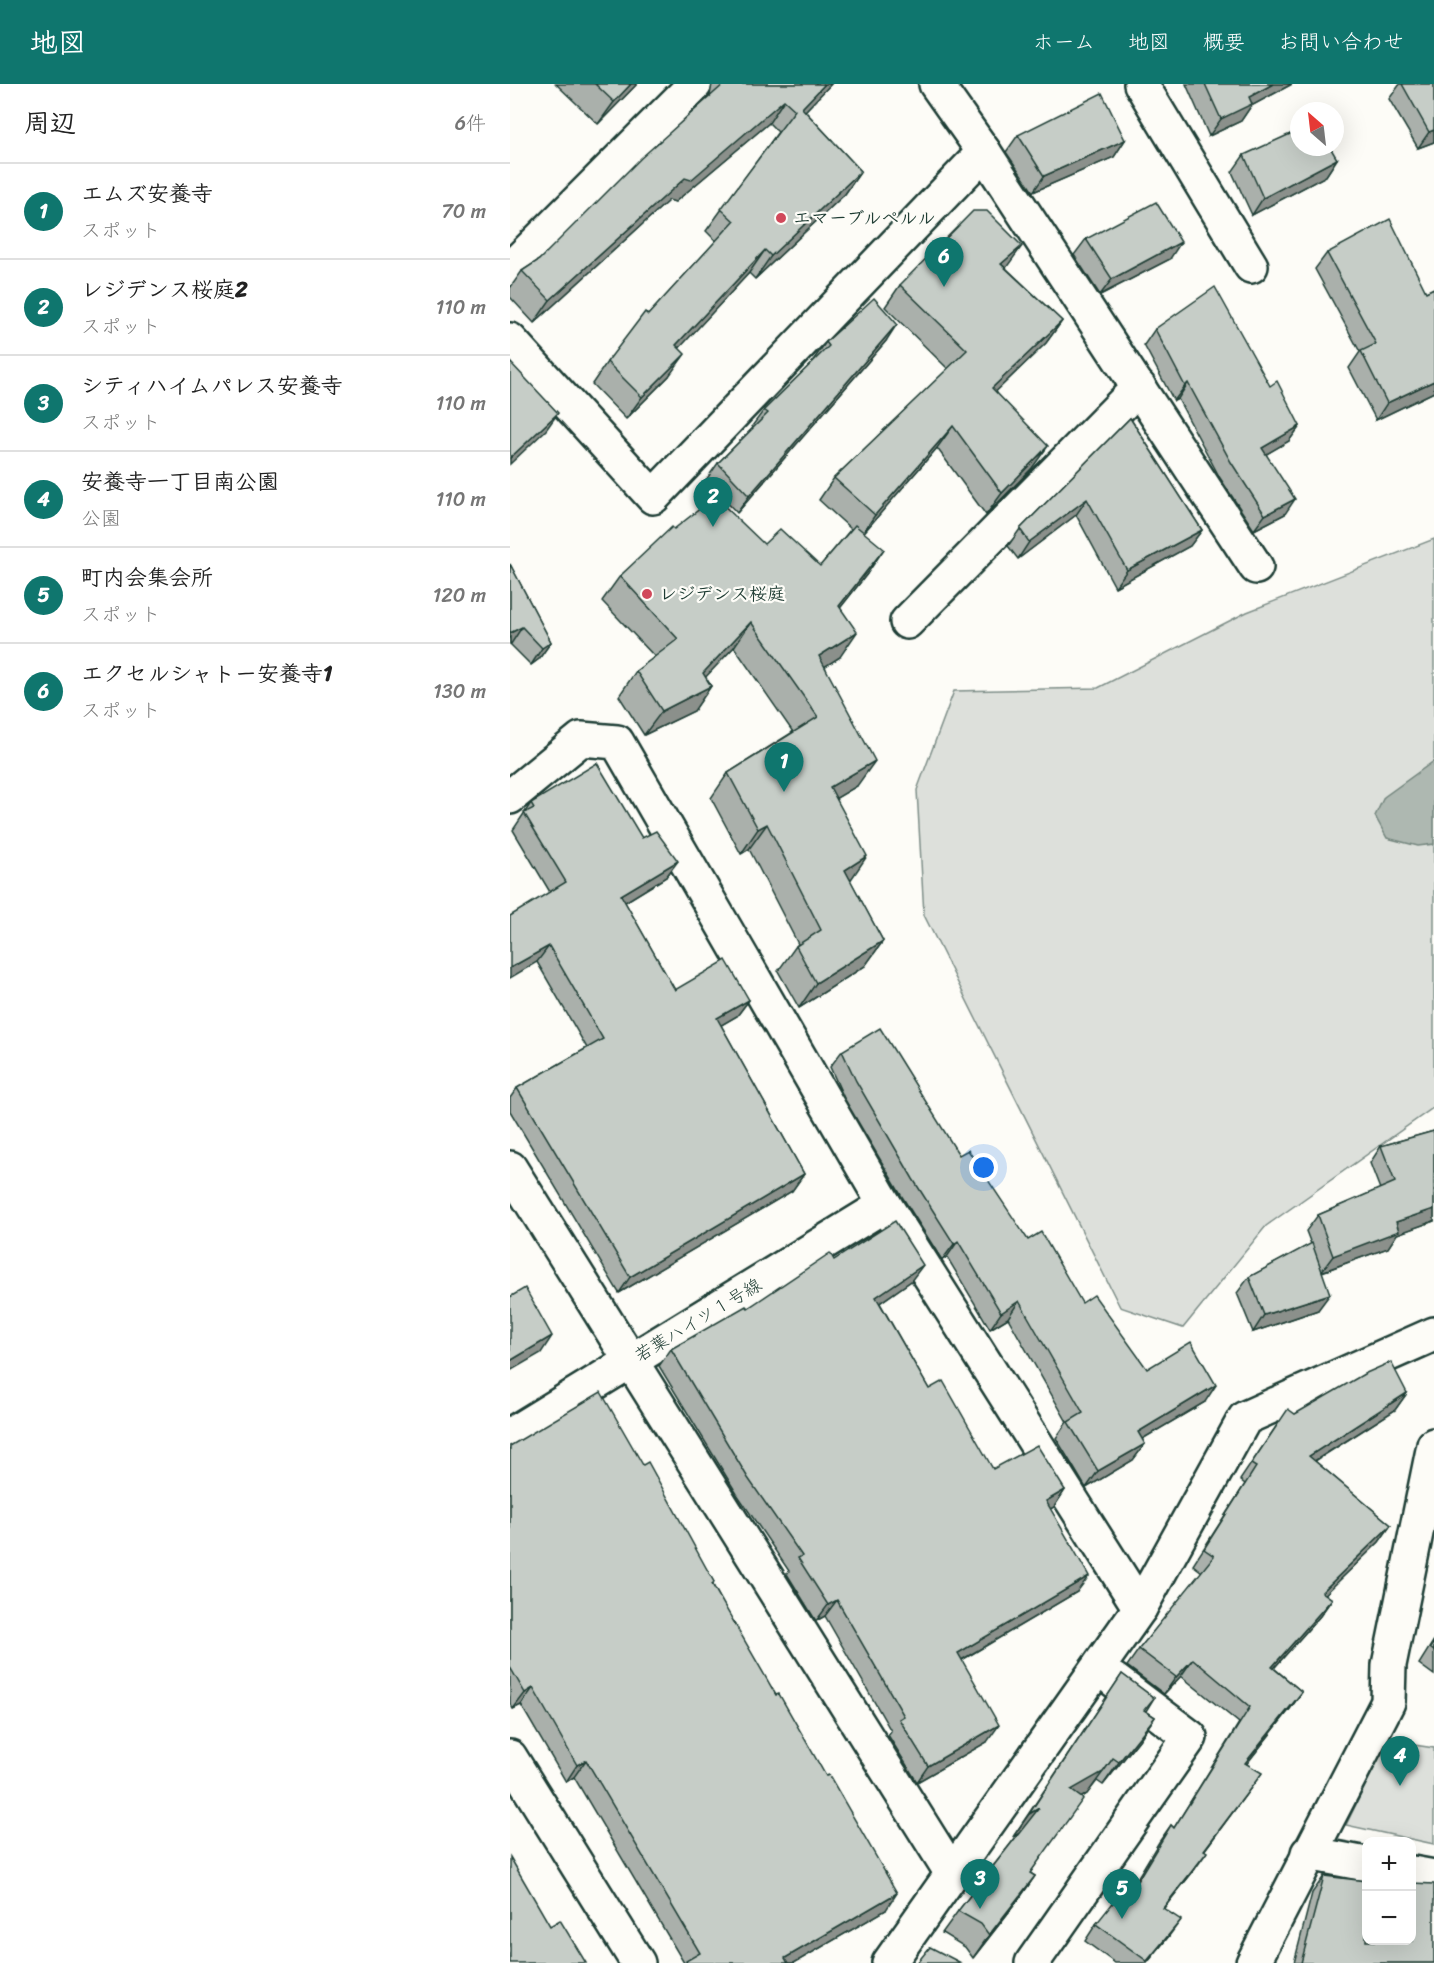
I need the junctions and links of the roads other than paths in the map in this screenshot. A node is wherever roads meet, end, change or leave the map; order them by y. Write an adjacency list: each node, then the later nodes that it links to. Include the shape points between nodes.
1 (695, 84): 6 (street)
2 (936, 84): 4 (street)
3 (1141, 84): 5 (street)
4 (984, 152): 7 (street, via 653,497); 8 (street)
5 (1251, 266)
6 (510, 269)
7 (510, 340)
8 (1139, 387): 9 (street); 10 (street)
9 (1256, 567)
10 (907, 622)
11 (510, 797): 13 (street, via 581,739 617,742)
12 (510, 1168): 15 (street)
13 (885, 1205): 15 (street, 若葉ハイツ１号線); 18 (street)
14 (1434, 1334): 18 (street, via 1245,1418)
15 (631, 1361): 16 (street, 若葉ハイツ１号線); 23 (street)
16 (510, 1435)
17 (1434, 1445): 21 (street, via 1389,1665 1388,1702)
18 (1140, 1608): 19 (street)
19 (1098, 1667): 23 (street); 30 (street, via 1190,1737)
20 (510, 1757): 28 (street)
21 (1308, 1853): 22 (street); 31 (street)
22 (1362, 1863)
23 (951, 1872): 26 (street)
24 (1416, 1874): 25 (street)
25 (1434, 1877)
26 (908, 1935): 27 (street); 29 (street)
27 (936, 1952)
28 (639, 1963)
29 (889, 1963)
30 (1032, 1963)
31 (1253, 1963)

